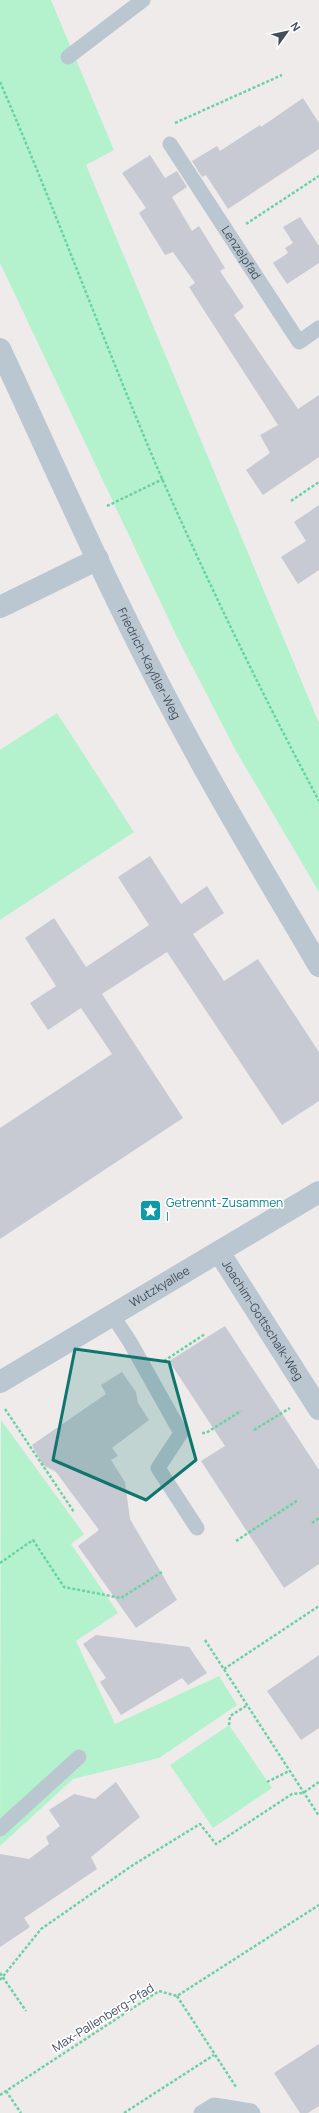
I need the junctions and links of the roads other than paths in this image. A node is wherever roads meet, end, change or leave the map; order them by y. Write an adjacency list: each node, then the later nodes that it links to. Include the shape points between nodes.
1 (143, 0): 2 (lane)
2 (68, 57)
3 (170, 144): 4 (lane, Lenzelpfad, via 299,342)
4 (319, 328)
5 (0, 349): 6 (street, Friedrich-Kayßler-Weg)
6 (98, 559): 7 (street); 8 (street, Friedrich-Kayßler-Weg, via 184,732)
7 (0, 606)
8 (319, 966)
9 (319, 1192): 10 (street, Wutzkyallee)
10 (219, 1252): 11 (street, Wutzkyallee); 13 (street, Joachim-Gottschalk-Weg)
11 (113, 1316): 12 (street, Wutzkyallee); 14 (lane, via 182,1433 158,1468)
12 (0, 1382)
13 (319, 1409)
14 (197, 1528)
15 (80, 1757): 16 (lane)
16 (0, 1830)
17 (252, 2112): 18 (lane, via 214,2104)
18 (201, 2113)

